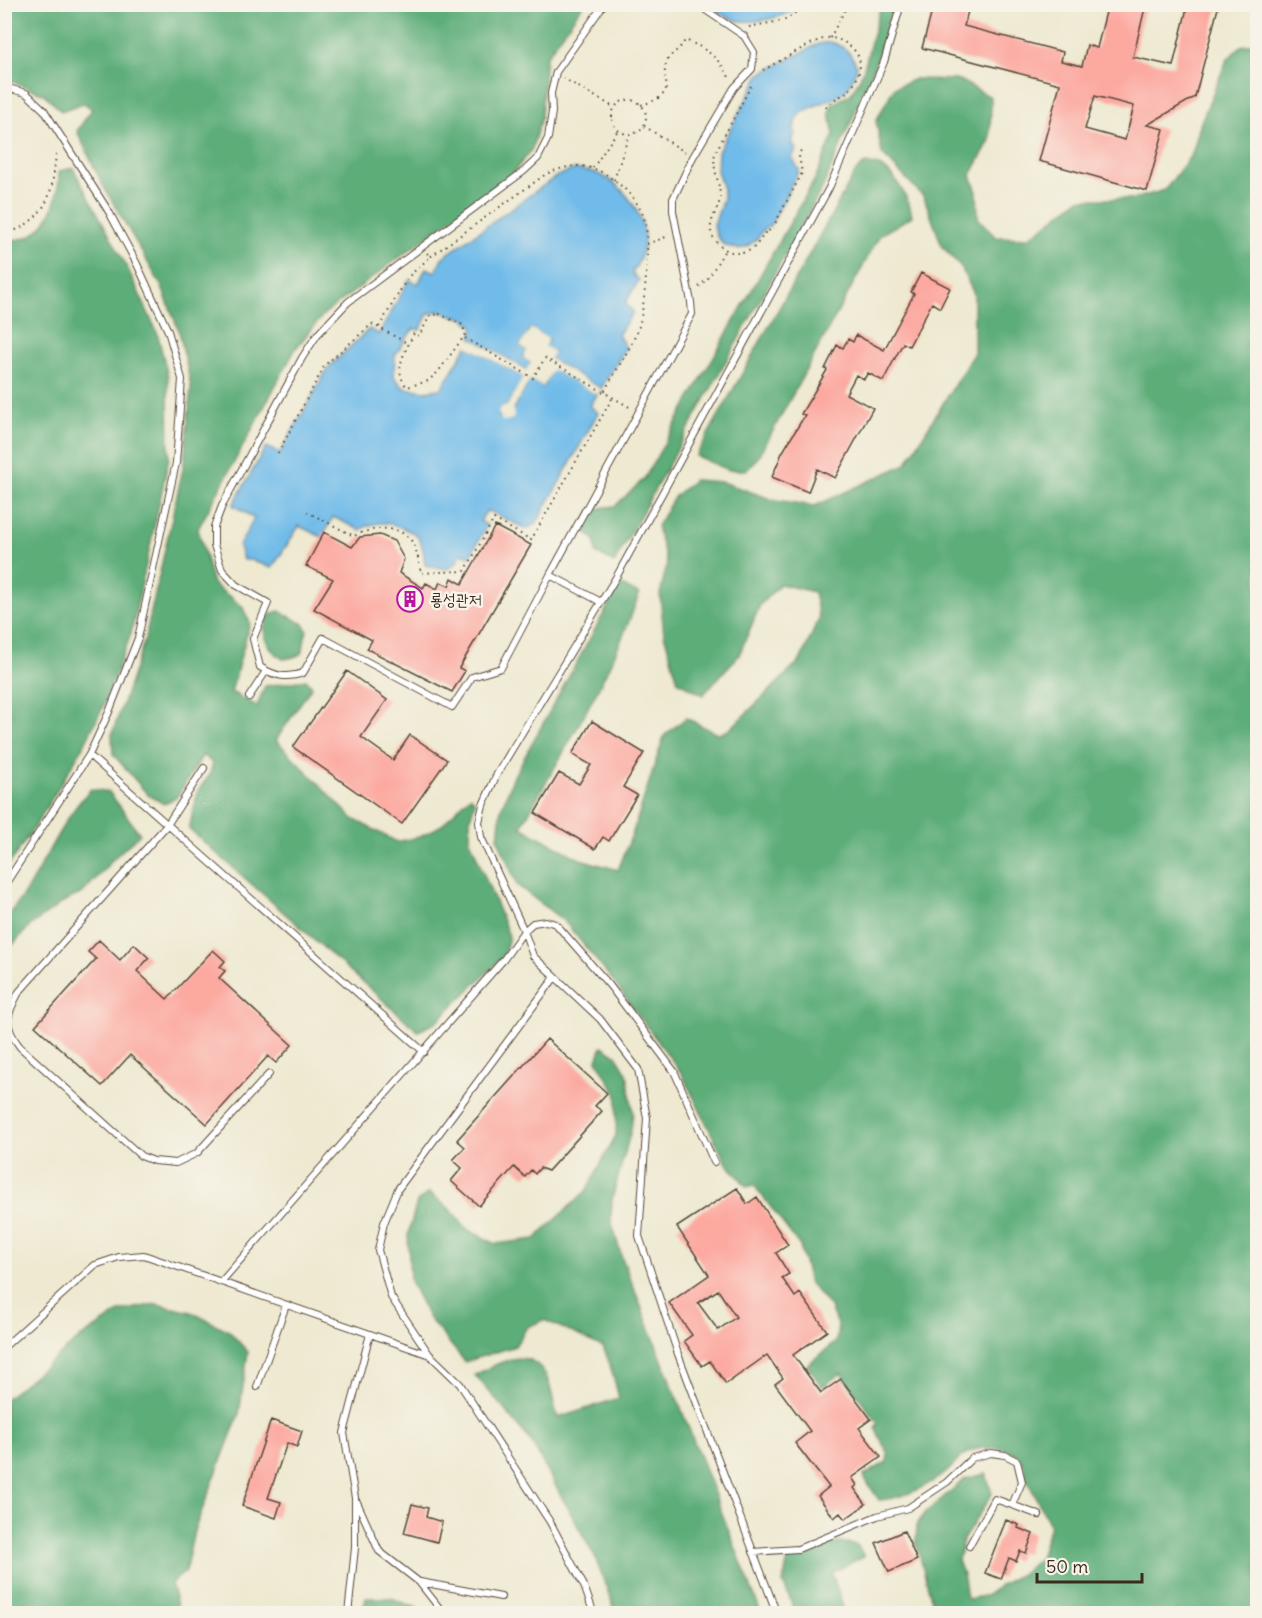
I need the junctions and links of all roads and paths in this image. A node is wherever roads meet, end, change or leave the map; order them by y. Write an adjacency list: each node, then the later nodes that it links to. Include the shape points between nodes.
1 (604, 4): 9 (lane)
2 (701, 4): 6 (lane)
3 (807, 4): 6 (path, via 785,20)
4 (848, 4): 7 (path)
5 (900, 4): 40 (lane, via 884,62 829,188)
6 (734, 30): 12 (lane, via 744,36 754,52 752,69)
7 (830, 38): 8 (path, via 821,39); 15 (path, via 848,44 861,64 851,91 829,102)
8 (757, 74)
9 (555, 76): 14 (path); 27 (lane, via 548,138 538,158)
10 (752, 83): 28 (path, via 713,163 720,198 711,230)
11 (4, 87): 18 (lane, via 26,93)
12 (734, 88): 13 (path, via 722,64 710,52 685,40 666,65 662,96); 21 (lane)
13 (641, 105): 14 (path, via 630,100); 16 (path, via 646,115)
14 (615, 108): 17 (path, via 612,120)
15 (824, 110)
16 (644, 126): 19 (path); 21 (path)
17 (618, 130): 19 (path); 22 (path)
18 (60, 132): 25 (path, via 48,198 33,220 15,232); 43 (lane, via 137,264 168,331 182,380 176,463 138,638 110,712)
19 (629, 135): 23 (path)
20 (801, 149): 28 (path, via 802,173 771,231 767,230 753,248 740,253)
21 (693, 157): 24 (lane, via 673,199)
22 (593, 168): 23 (path); 29 (path, via 562,167 546,174)
23 (614, 180): 26 (path, via 629,192 645,219)
24 (676, 225): 26 (path, via 666,237); 30 (lane)
25 (4, 233)
26 (646, 244): 34 (path, via 638,330)
27 (423, 246): 29 (path); 41 (lane, via 348,302 317,335 214,527 214,545 222,570 236,585 268,603 253,639 260,667)
28 (725, 250): 30 (path, via 709,277)
29 (429, 257): 31 (path, via 408,277)
30 (690, 297): 36 (lane, via 692,314)
31 (379, 327): 33 (path); 37 (path, via 372,324 325,365)
32 (464, 337): 33 (path, via 463,325 439,314 430,316); 33 (path, via 428,381 407,387 399,366); 34 (path, via 533,378 545,358)
33 (409, 345)
34 (604, 392): 35 (path)
35 (613, 397): 36 (path); 38 (path, via 531,540 494,519 465,571 421,573 412,542 404,535 379,528 354,536)
36 (639, 412): 39 (lane)
37 (278, 453)
38 (307, 512)
39 (550, 575): 40 (lane); 41 (lane, via 501,668 472,677 452,707 323,638 303,673 276,676)
40 (601, 602): 47 (lane, via 497,774 479,822 481,837)
41 (266, 671): 42 (lane)
42 (249, 697)
43 (89, 754): 45 (lane); 46 (lane)
44 (204, 768): 45 (lane)
45 (167, 825): 49 (lane); 50 (lane, via 19,992 9,1011 9,1032 20,1047 141,1156 154,1161 176,1163 197,1153)
46 (4, 886)
47 (524, 931): 48 (lane, via 533,956); 49 (lane); 51 (lane, via 533,923 556,924 610,986 674,1071)
48 (555, 977): 56 (lane, via 398,1189 384,1224 378,1250 390,1297); 62 (lane, via 600,1018 638,1069 646,1118 639,1236 678,1354)
49 (424, 1052): 52 (lane)
50 (269, 1074)
51 (714, 1162)
52 (221, 1282): 53 (lane); 55 (lane, via 144,1255 119,1257 95,1265)
53 (286, 1305): 54 (lane); 57 (lane)
54 (370, 1334): 56 (lane); 58 (lane, via 344,1433)
55 (4, 1347)
56 (430, 1355): 67 (lane, via 460,1384 550,1522 584,1586)
57 (257, 1387)
58 (355, 1498): 63 (lane, via 378,1551); 65 (lane, via 355,1548)
59 (1012, 1504): 60 (lane); 61 (lane, via 995,1499); 62 (lane, via 1022,1482 1017,1461 991,1453 972,1458 948,1482 908,1508 877,1516 798,1549)
60 (1039, 1515)
61 (969, 1546)
62 (753, 1552): 68 (lane)
63 (419, 1582): 64 (lane); 66 (lane)
64 (501, 1597)
65 (348, 1614)
66 (444, 1614)
67 (594, 1614)
68 (777, 1614)

